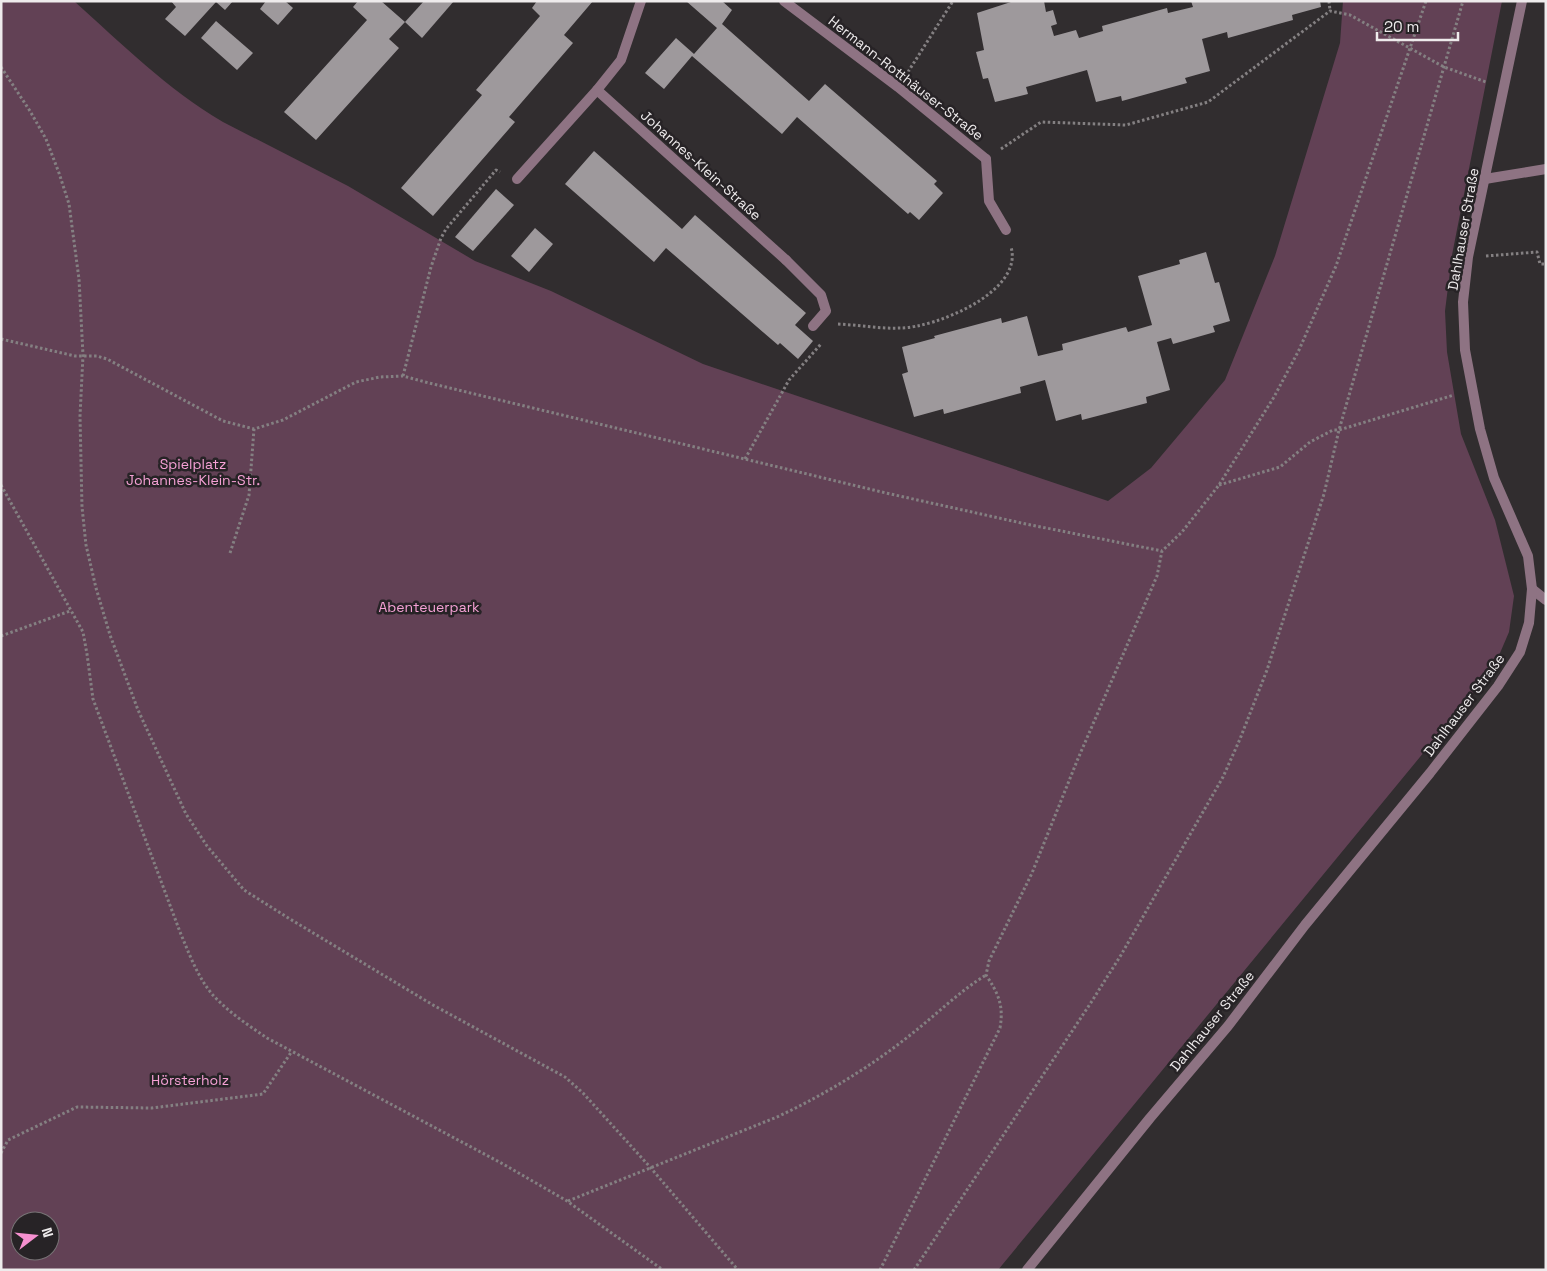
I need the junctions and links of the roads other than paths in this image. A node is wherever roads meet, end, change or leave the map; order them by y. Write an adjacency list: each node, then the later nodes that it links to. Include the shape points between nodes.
1 (641, 1): 4 (street, via 621,60)
2 (784, 1): 8 (street, Hermann-Rotthäuser-Straße, via 986,159 989,201)
3 (1522, 1): 7 (street, Dahlhauser Straße)
4 (597, 90): 6 (street); 9 (street, Johannes-Klein-Straße, via 821,295 826,311)
5 (1546, 169): 7 (street)
6 (517, 179)
7 (1485, 179): 10 (street, Dahlhauser Straße, via 1468,257 1463,302 1465,350 1480,429 1494,478 1528,556)
8 (1006, 230)
9 (813, 326)
10 (1532, 588): 11 (street); 12 (street, Dahlhauser Straße, via 1529,624 1520,652 1498,686 1305,925 1228,1026)
11 (1546, 600)
12 (1027, 1270)

